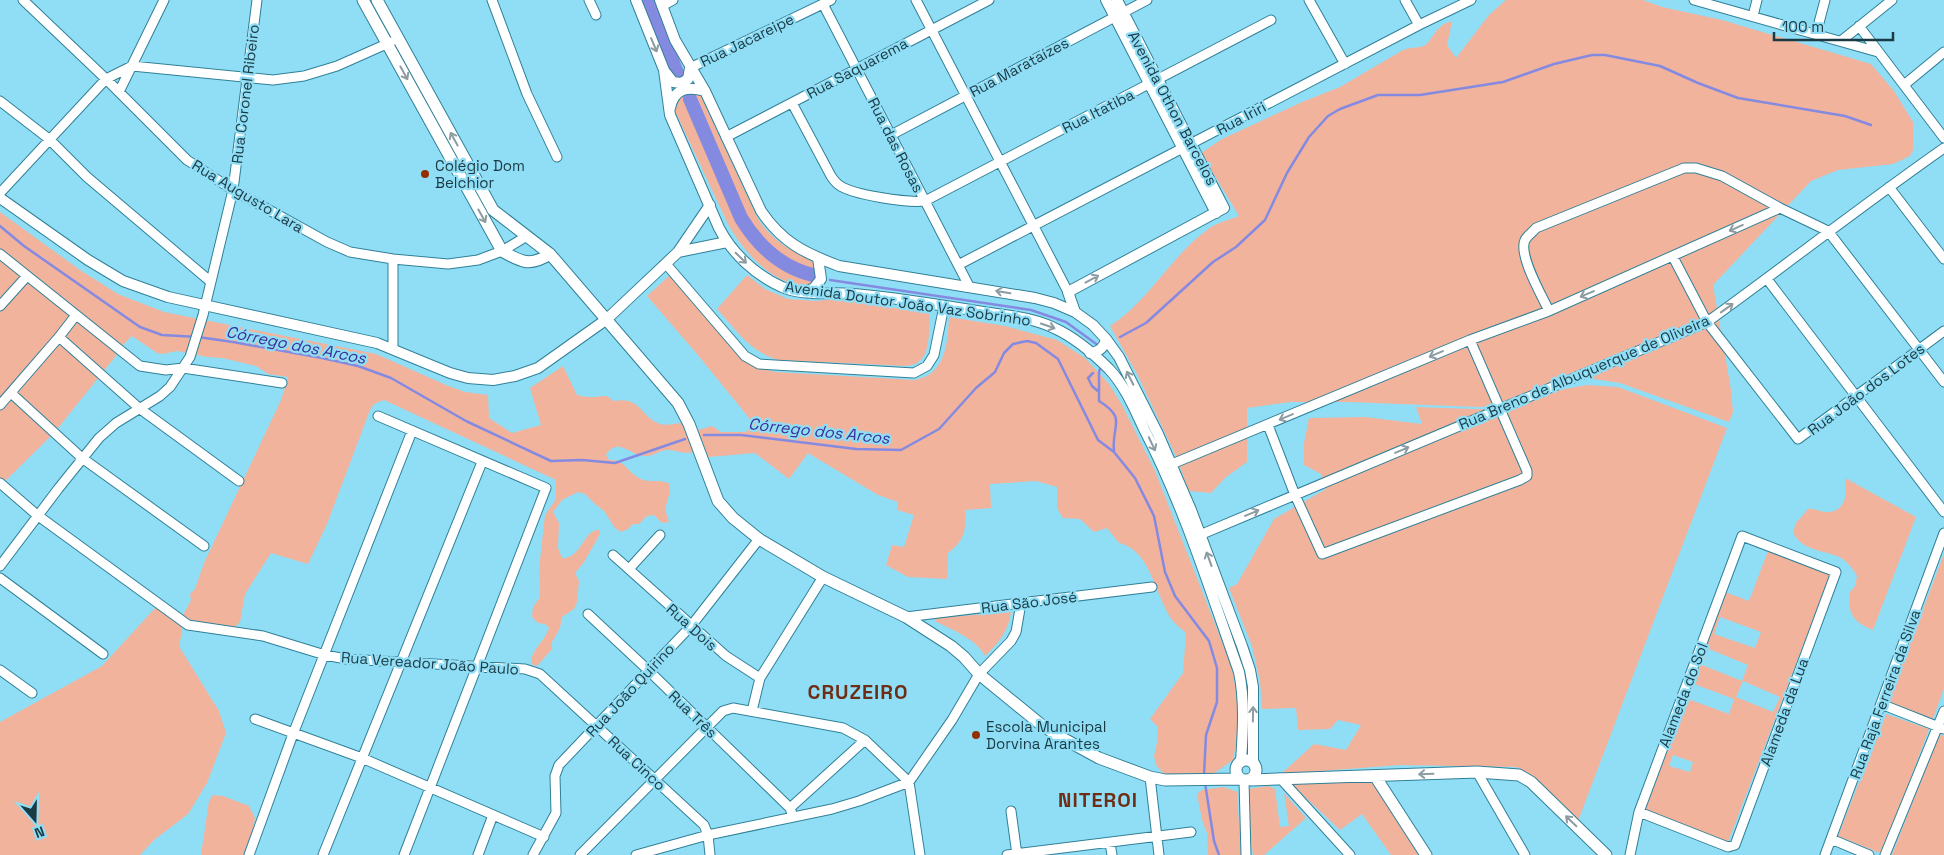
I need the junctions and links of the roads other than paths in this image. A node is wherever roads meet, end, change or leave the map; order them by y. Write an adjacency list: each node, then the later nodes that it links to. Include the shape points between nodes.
1 (23, 0): 42 (street, Rua Augusto Lara)
2 (164, 0): 37 (street)
3 (257, 0): 41 (street, Rua Coronel Ribeiro)
4 (363, 0): 32 (main road)
5 (377, 0): 32 (main road)
6 (492, 0): 59 (street, via 527,94)
7 (589, 0): 24 (street)
8 (636, 0): 40 (street, Avenida Doutor João Vaz Sobrinho, one-way to 40)
9 (673, 0): 23 (street)
10 (916, 0): 30 (street)
11 (989, 0): 30 (street, Rua Saquarema)
12 (1106, 0): 25 (street, Avenida Othon Barcelos)
13 (1117, 0): 25 (street, Avenida Othon Barcelos)
14 (1147, 0): 25 (street, Rua Marataízes)
15 (1310, 0): 36 (street)
16 (1405, 0): 28 (street)
17 (1694, 0): 26 (street)
18 (1757, 0): 26 (street)
19 (1825, 0): 31 (street)
20 (1892, 0): 29 (street)
21 (1468, 1): 28 (street, Rua Iriri)
22 (827, 2): 38 (street, Rua Jacareipe); 39 (street, Rua das Rosas)
23 (661, 3): 38 (street, Avenida Doutor João Vaz Sobrinho)
24 (596, 15)
25 (1119, 15): 43 (street, Avenida Othon Barcelos); 47 (street, Rua Marataízes)
26 (1753, 16): 31 (street)
27 (1272, 20): 43 (street, Rua Itatiba)
28 (1418, 25): 36 (street, Rua Iriri)
29 (1859, 26): 33 (street); 34 (street)
30 (931, 30): 39 (street, Rua Saquarema); 47 (street)
31 (1816, 34): 33 (street)
32 (393, 41): 41 (street, via 337,66 304,76 273,80); 51 (main road); 52 (main road, one-way to 52)
33 (1841, 41): 34 (street)
34 (1878, 52): 44 (street)
35 (1944, 52): 44 (street)
36 (1345, 64): 57 (street, Rua Iriri)
37 (132, 66): 41 (street); 42 (street); 46 (street)
38 (690, 68): 40 (street, via 688,78 682,83 673,82); 45 (street, Avenida Doutor João Vaz Sobrinho)
39 (856, 69): 49 (street, Rua Saquarema); 53 (street, Rua das Rosas)
40 (664, 70): 50 (street, Avenida Doutor João Vaz Sobrinho)
41 (247, 78): 62 (street, Rua Coronel Ribeiro)
42 (106, 79): 46 (street, Rua Augusto Lara); 56 (street)
43 (1154, 82): 57 (street, Avenida Othon Barcelos); 60 (street, Rua Itatiba)
44 (1904, 85): 55 (street)
45 (705, 91): 50 (street, via 694,88 677,93 670,106); 54 (street, Avenida Doutor João Vaz Sobrinho)
46 (119, 92): 62 (street, Rua Augusto Lara, via 187,160)
47 (965, 96): 53 (street, Rua Marataízes); 60 (street)
48 (0, 101): 56 (street)
49 (792, 103): 54 (street, Rua Saquarema); 65 (street, via 839,186 851,192)
50 (670, 115): 66 (street, Avenida Doutor João Vaz Sobrinho)
51 (443, 119): 52 (main road); 70 (main road, one-way to 51, via 493,210)
52 (432, 125): 72 (main road, one-way to 72)
53 (891, 135): 65 (street, Rua das Rosas)
54 (726, 137): 77 (street, Avenida Doutor João Vaz Sobrinho, via 761,211 773,228 789,242)
55 (1944, 138)
56 (49, 139): 63 (street); 84 (street, via 87,177)
57 (1188, 146): 68 (street, Rua Iriri); 87 (street, Avenida Othon Barcelos, one-way to 57, via 1216,213)
58 (1944, 148): 61 (street, Rua Breno de Albuquerque de Oliveira)
59 (557, 157)
60 (999, 161): 65 (street, Rua Itatiba); 68 (street)
61 (1889, 187): 69 (street, Rua Breno de Albuquerque de Oliveira); 79 (street)
62 (234, 190): 78 (street, Rua Augusto Lara, via 350,252); 84 (street, Rua Coronel Ribeiro)
63 (0, 193)
64 (0, 198): 90 (street, via 123,281)
65 (925, 201): 81 (street, Rua das Rosas)
66 (710, 205): 71 (street, Avenida Doutor João Vaz Sobrinho); 73 (street)
67 (1780, 208): 69 (street); 76 (street, one-way to 76); 91 (street, via 1722,176 1684,168 1536,228 1525,239 1523,248)
68 (1033, 226): 81 (street, Rua Iriri); 87 (street)
69 (1828, 231): 83 (street, Rua Breno de Albuquerque de Oliveira); 101 (street)
70 (527, 236): 72 (street, Rua Augusto Lara); 75 (main road)
71 (727, 242): 73 (street); 86 (street, Avenida Doutor João Vaz Sobrinho, one-way to 86, via 765,278 783,287)
72 (502, 251): 75 (main road, via 526,263 539,261); 78 (street, Rua Augusto Lara, via 478,260 448,264)
73 (678, 252): 80 (street)
74 (0, 254): 82 (street)
75 (550, 254): 94 (main road)
76 (1673, 257): 91 (street, one-way to 91); 95 (street, Rua João dos Lotes)
77 (818, 258): 85 (street, Avenida Doutor João Vaz Sobrinho, via 867,272); 86 (street, via 821,279)
78 (393, 259): 100 (street)
79 (1944, 259)
80 (666, 264): 89 (street, via 745,356 759,364 914,373 926,366 934,355); 94 (street)
81 (958, 265): 85 (street, Rua das Rosas)
82 (27, 276): 88 (street); 93 (street)
83 (1767, 278): 95 (street, Rua Breno de Albuquerque de Oliveira, one-way to 83); 107 (street)
84 (211, 282): 90 (street, Rua Coronel Ribeiro)
85 (969, 286): 92 (street, Avenida Doutor João Vaz Sobrinho, one-way to 85, via 1035,298)
86 (806, 292): 89 (street, Avenida Doutor João Vaz Sobrinho, via 854,294)
87 (1068, 292): 92 (street)
88 (0, 306)
89 (944, 306): 102 (street, Avenida Doutor João Vaz Sobrinho, one-way to 102, via 1026,319 1054,327)
90 (205, 310): 100 (street, via 377,343); 103 (street, Rua Coronel Ribeiro, via 190,357)
91 (1549, 310): 99 (street)
92 (1074, 312): 98 (street, Avenida Doutor João Vaz Sobrinho)
93 (76, 315): 97 (street); 103 (street, via 140,366 166,370)
94 (607, 319): 100 (street, via 538,368 493,380 450,373); 125 (main road, via 678,404 689,424 718,501)
95 (1707, 322): 107 (street, Rua João dos Lotes, via 1798,440); 110 (street, Rua Breno de Albuquerque de Oliveira)
96 (1944, 331): 101 (street, Rua João dos Lotes)
97 (59, 337): 106 (street); 109 (street)
98 (1106, 339): 102 (street, via 1100,350); 116 (street, Avenida Doutor João Vaz Sobrinho, one-way to 98, via 1128,373)
99 (1470, 340): 110 (street); 112 (street, one-way to 112)
100 (393, 349)
101 (1919, 349): 104 (street); 107 (street, Rua João dos Lotes)
102 (1090, 353): 124 (street, Avenida Doutor João Vaz Sobrinho, one-way to 124, via 1109,369 1129,398)
103 (183, 368): 105 (street); 109 (street, Rua Coronel Ribeiro, via 160,396)
104 (1944, 382)
105 (282, 383)
106 (11, 393): 108 (street); 114 (street)
107 (1857, 396): 120 (street)
108 (0, 405)
109 (139, 408): 114 (street, Rua Coronel Ribeiro, via 116,423); 117 (street)
110 (1500, 408): 119 (street, Rua Breno de Albuquerque de Oliveira, one-way to 110); 119 (street, via 1527,471 1527,476 1520,480 1322,554)
111 (378, 416): 113 (street)
112 (1268, 425): 116 (street); 119 (street)
113 (412, 431): 115 (street); 139 (street)
114 (82, 458): 121 (street, Rua Coronel Ribeiro); 126 (street)
115 (482, 462): 140 (street); 141 (street, via 546,488)
116 (1172, 464): 124 (street, Avenida Doutor João Vaz Sobrinho)
117 (239, 481)
118 (0, 483): 121 (street, Rua Vereador João Paulo)
119 (1295, 495): 124 (street, Rua Breno de Albuquerque de Oliveira, one-way to 119)
120 (1944, 512)
121 (37, 515): 128 (street, Rua Coronel Ribeiro); 139 (street, Rua Vereador João Paulo, via 188,625 263,636)
122 (1944, 533): 148 (street, Rua Raja Ferreira da Silva)
123 (660, 535): 129 (street)
124 (1196, 537): 158 (street, Avenida Doutor João Vaz Sobrinho, via 1239,672 1243,704); 159 (street, Avenida Doutor João Vaz Sobrinho, one-way to 124, via 1250,670)
125 (759, 539): 131 (main road); 137 (street, Rua João Quirino)
126 (204, 546)
127 (614, 555): 129 (street, Rua Dois)
128 (0, 566)
129 (629, 569): 137 (street, Rua Dois)
130 (1836, 572): 170 (street, Alameda da Lua, via 1737,842 1728,847); 170 (street, Alameda do Sol, via 1742,536)
131 (822, 577): 136 (main road); 146 (street)
132 (0, 578): 138 (street)
133 (1152, 587): 134 (street, Rua São José)
134 (1021, 603): 136 (street, Rua São José); 145 (street, via 1016,632 1011,641)
135 (588, 614): 143 (street, Rua Três)
136 (906, 616): 145 (main road, via 951,646)
137 (691, 626): 143 (street, Rua João Quirino); 146 (street, Rua Dois, via 726,656)
138 (104, 654)
139 (325, 654): 140 (street, Rua Vereador João Paulo, via 346,659); 155 (street)
140 (401, 662): 141 (street, Rua Vereador João Paulo); 157 (street)
141 (477, 666): 144 (street, Rua Vereador João Paulo, via 525,669); 168 (street)
142 (0, 670): 147 (street)
143 (648, 670): 152 (street, Rua João Quirino); 153 (street, Rua Três)
144 (540, 674): 152 (street, Rua Cinco)
145 (979, 674): 162 (main road, via 1055,734 1099,758); 167 (street)
146 (760, 678): 149 (street)
147 (32, 693)
148 (1881, 704): 154 (street); 177 (street, Rua Raja Ferreira da Silva)
149 (752, 711): 153 (street, via 732,708 723,711); 156 (street, via 843,728)
150 (1944, 711): 154 (street)
151 (255, 719): 155 (street)
152 (597, 725): 164 (street, Rua Cinco); 176 (street, Rua João Quirino, via 556,770 556,812)
153 (707, 727): 164 (street); 171 (street, Rua Três)
154 (1941, 728): 202 (street)
155 (293, 734): 157 (street); 182 (street)
156 (865, 740): 167 (street); 171 (street)
157 (362, 758): 168 (street); 183 (street)
158 (1240, 763): 159 (main road, via 1247,760); 165 (main road); 166 (main road, via 1236,772)
159 (1254, 764): 163 (main road); 166 (main road, via 1257,772)
160 (1477, 772): 161 (main road, one-way to 161); 197 (street); 198 (main road, one-way to 160, via 1519,774)
161 (1375, 776): 163 (main road); 196 (main road)
162 (1150, 777): 165 (main road); 175 (street)
163 (1279, 778): 166 (main road); 195 (street)
164 (655, 779): 174 (street, Rua Cinco, via 704,825); 187 (street)
165 (1211, 780): 166 (main road)
166 (1246, 780): 194 (street)
167 (909, 782): 171 (street, via 859,801); 190 (street)
168 (432, 788): 172 (street); 184 (street)
169 (1011, 811): 181 (street)
170 (1639, 812): 199 (street, Alameda do Sol)
171 (792, 813): 174 (street)
172 (493, 815): 176 (street); 185 (street)
173 (1191, 832): 175 (street)
174 (708, 835): 179 (street); 189 (street)
175 (1157, 836): 178 (street); 193 (street)
176 (544, 837): 186 (street, Rua João Quirino)
177 (1831, 839): 200 (street, Rua Raja Ferreira da Silva); 201 (street)
178 (1110, 843): 180 (street); 192 (street)
179 (661, 851): 188 (street)
180 (1063, 852): 181 (street)
181 (1017, 854): 191 (street)
182 (249, 855)
183 (323, 855)
184 (404, 855)
185 (478, 855)
186 (534, 855)
187 (580, 855)
188 (636, 855)
189 (710, 855)
190 (920, 855)
191 (1007, 855)
192 (1112, 855)
193 (1159, 855)
194 (1246, 855)
195 (1350, 855)
196 (1426, 855)
197 (1525, 855)
198 (1606, 855)
199 (1630, 855)
200 (1825, 855)
201 (1869, 855)
202 (1885, 855)

